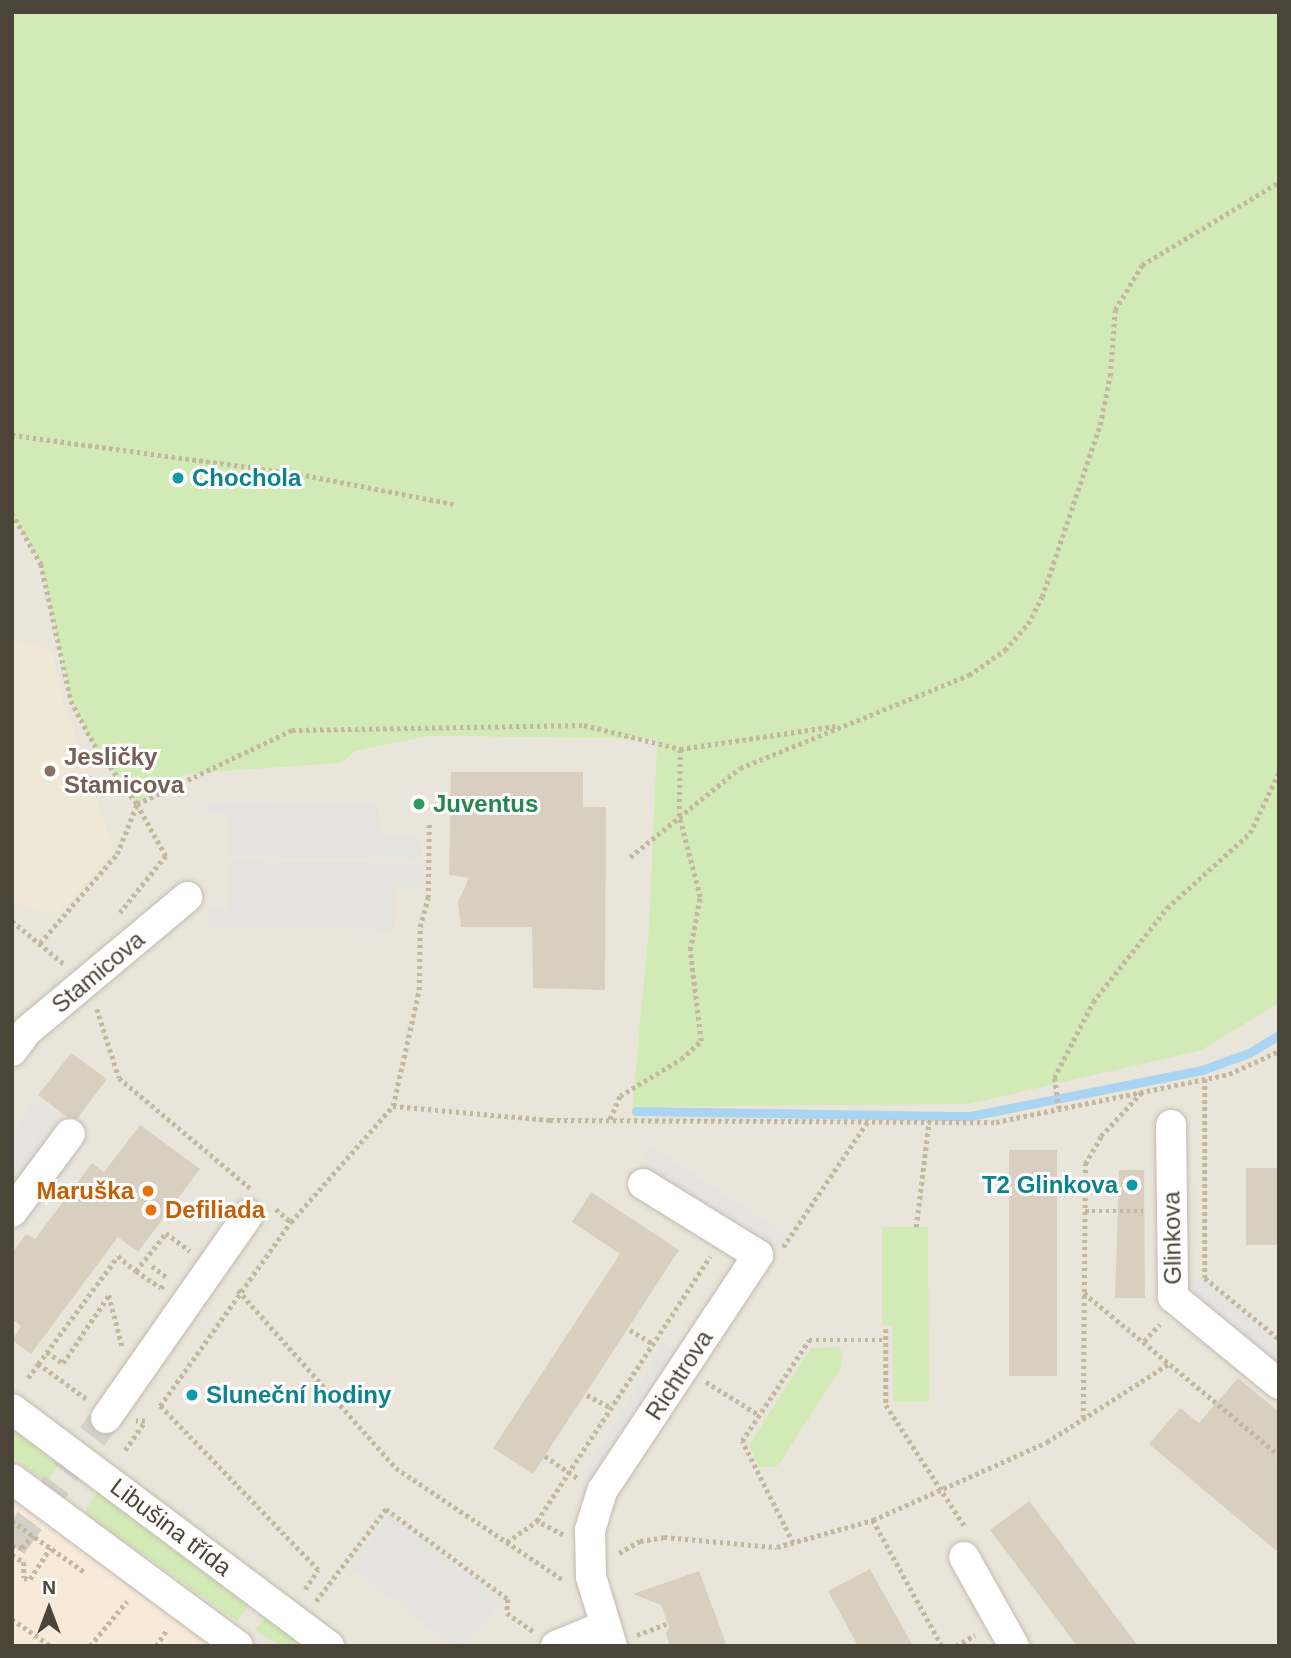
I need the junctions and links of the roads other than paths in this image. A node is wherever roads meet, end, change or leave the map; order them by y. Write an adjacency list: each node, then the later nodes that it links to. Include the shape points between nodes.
1 (187, 897): 2 (street, Stamicova, via 27,1031)
2 (12, 1051)
3 (1171, 1125): 8 (street, Glinkova, via 1173,1297)
4 (70, 1134): 7 (street)
5 (643, 1184): 13 (street, Richtrova, via 758,1255 602,1492 590,1530 591,1577)
6 (260, 1205): 10 (street, via 209,1266 131,1382)
7 (12, 1212)
8 (1279, 1384)
9 (12, 1409): 16 (street, Libušina třída)
10 (93, 1412)
11 (12, 1479): 15 (street)
12 (968, 1547): 17 (street)
13 (615, 1637): 14 (street)
14 (548, 1641)
15 (238, 1646)
16 (329, 1646)
17 (1014, 1646)

